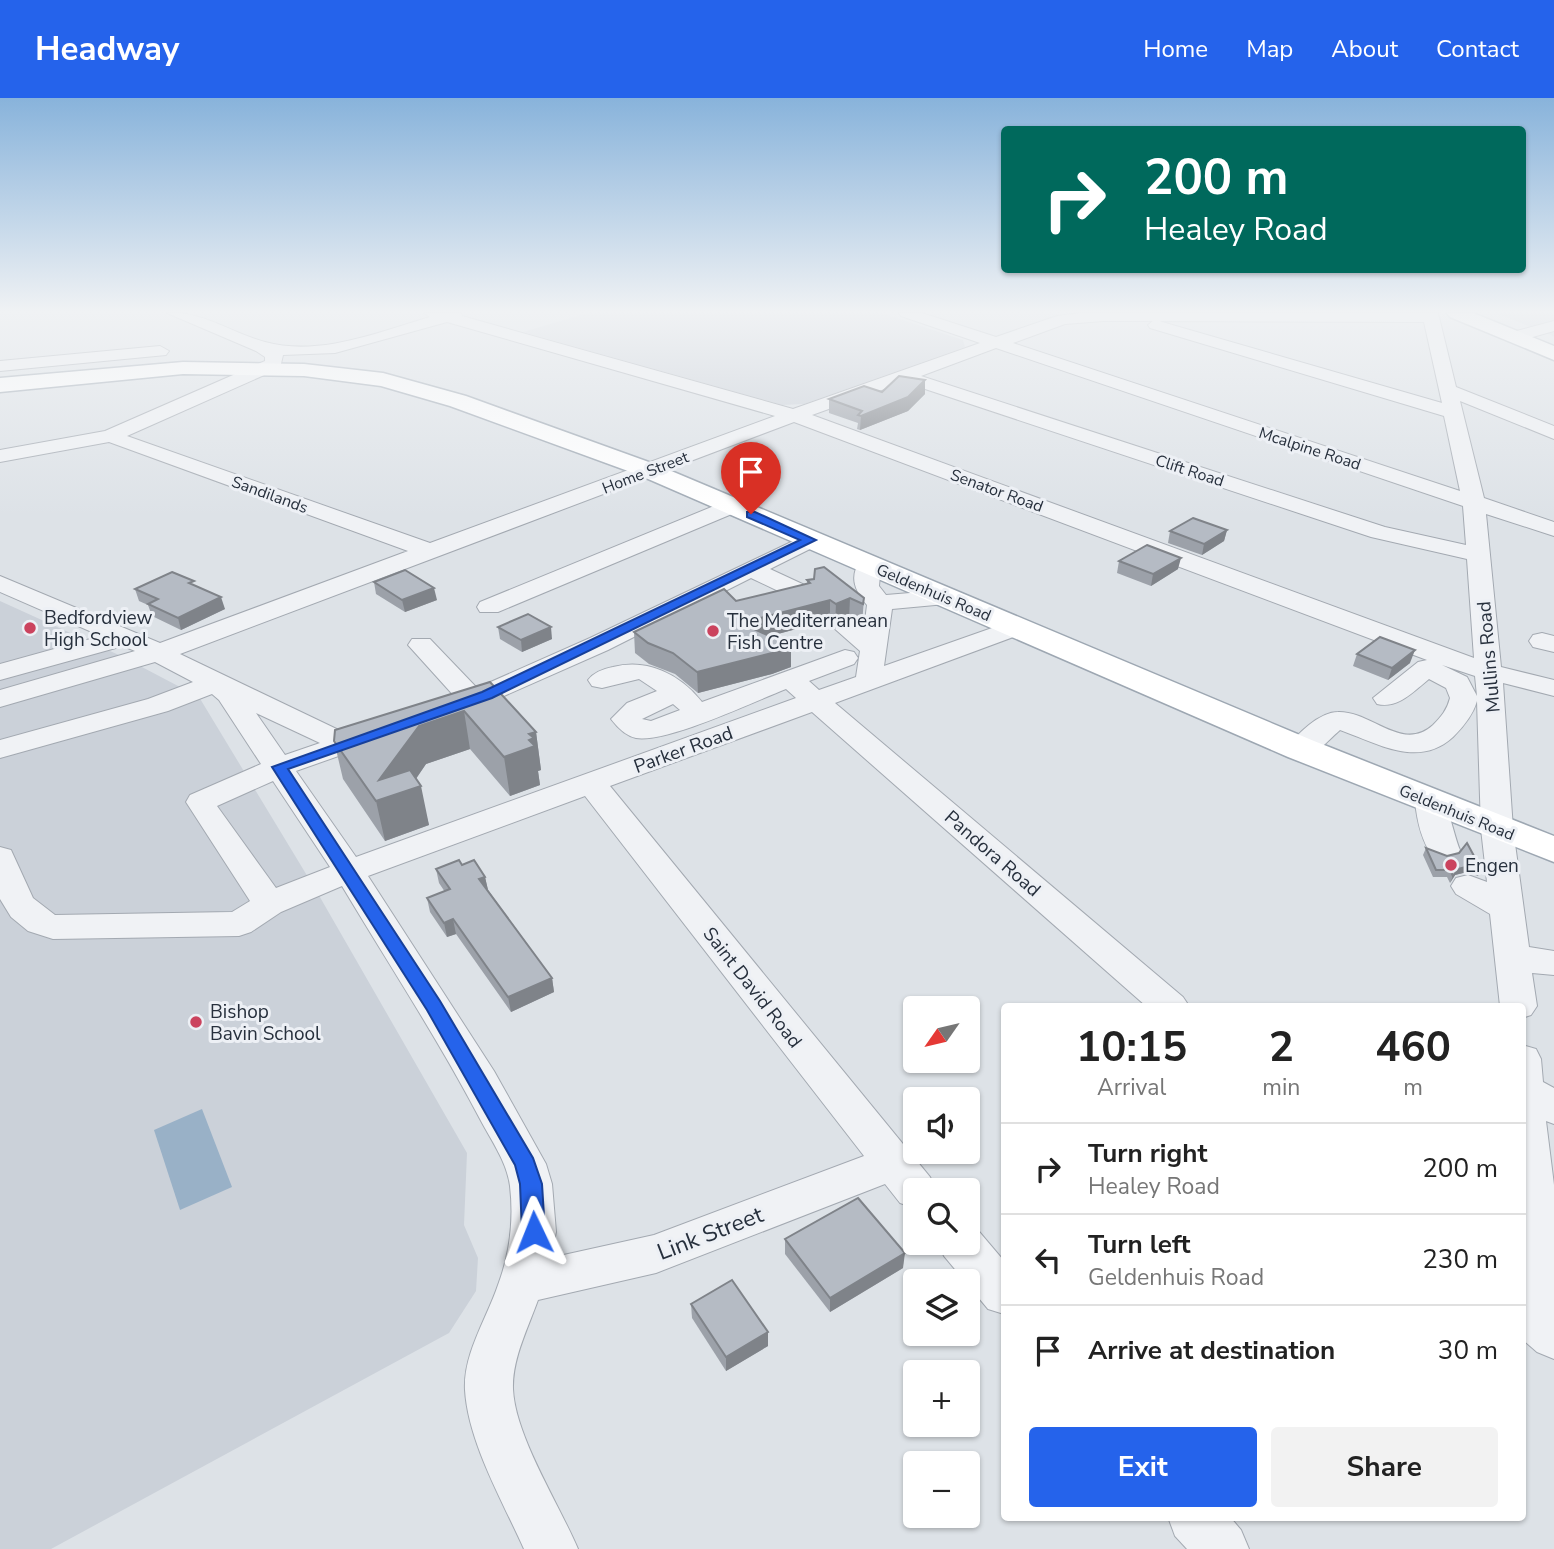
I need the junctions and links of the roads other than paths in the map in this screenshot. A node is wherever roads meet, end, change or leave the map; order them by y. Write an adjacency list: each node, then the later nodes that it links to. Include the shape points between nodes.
1 (23, 381): 10 (main road, Geldenhuis Road)
2 (221, 381): 14 (street)
3 (386, 381): 16 (main road, Geldenhuis Road, via 524,423)
4 (677, 381): 12 (street, Senator Road)
5 (891, 381): 12 (street, Home Street)
6 (918, 381): 22 (street, Clift Road, via 1412,542)
7 (1111, 381): 17 (street, Mcalpine Road)
8 (1372, 381): 11 (street)
9 (1446, 381): 11 (street, Mullins Road)
10 (0, 384)
11 (1451, 402): 13 (street); 17 (street, Mullins Road)
12 (794, 415): 16 (street, Home Street); 38 (street, Senator Road)
13 (1554, 433)
14 (110, 436): 15 (street); 23 (street, Sandilands)
15 (0, 456)
16 (648, 470): 18 (main road, Geldenhuis Road); 23 (street, Home Street)
17 (1474, 503): 19 (street, Mcalpine Road); 22 (street, Mullins Road)
18 (731, 506): 21 (main road, Geldenhuis Road); 30 (street)
19 (1554, 529)
20 (1554, 537): 22 (street, Clift Road)
21 (810, 540): 24 (main road, Geldenhuis Road); 25 (street)
22 (1477, 546): 40 (street, Mullins Road)
23 (429, 551): 36 (street, Home Street)
24 (869, 564): 28 (main road, Geldenhuis Road); 29 (street, via 865,586)
25 (750, 569): 27 (street); 49 (street)
26 (0, 583): 33 (street)
27 (802, 593)
28 (946, 597): 29 (street); 31 (main road, Geldenhuis Road)
29 (880, 603): 35 (street)
30 (489, 607)
31 (1018, 627): 43 (street, Parker Road); 56 (main road, Geldenhuis Road)
32 (848, 629): 35 (street)
33 (126, 637): 36 (street); 39 (street)
34 (421, 645): 49 (street)
35 (874, 649): 43 (street)
36 (158, 653): 44 (street); 48 (street, Home Street)
37 (845, 658): 41 (street)
38 (1432, 661): 40 (street, Senator Road); 47 (street); 56 (street, via 1463,691 1459,714 1436,741 1412,746 1339,720)
39 (0, 672)
40 (1489, 672): 45 (street, Senator Road); 60 (street, Mullins Road)
41 (789, 678): 50 (street, Pandora Road); 52 (street)
42 (602, 680): 46 (street, via 622,671 643,670)
43 (869, 681): 50 (street, Parker Road)
44 (215, 683): 54 (street); 55 (street, via 158,705); 57 (street, via 234,701)
45 (1554, 688)
46 (676, 693): 52 (street); 52 (street, via 625,719 647,731)
47 (1387, 698)
48 (0, 699)
49 (473, 701): 51 (street)
50 (815, 701): 58 (street, Parker Road); 70 (street, Pandora Road)
51 (441, 712)
52 (698, 712)
53 (393, 728): 54 (street)
54 (345, 744): 57 (street)
55 (0, 749)
56 (1301, 749): 59 (main road, Geldenhuis Road)
57 (279, 767): 64 (street); 66 (street, via 201,802)
58 (591, 783): 64 (street, Parker Road); 73 (street, Saint David Road)
59 (1430, 801): 60 (main road, Geldenhuis Road); 61 (street)
60 (1497, 829): 62 (main road, Geldenhuis Road); 67 (street, Mullins Road)
61 (1444, 850)
62 (1554, 850)
63 (0, 857): 66 (street, Parker Road, via 26,915 53,927 229,925 250,919)
64 (349, 871): 66 (street, Parker Road); 75 (street, via 526,1164 534,1232)
65 (1468, 886): 67 (street)
66 (269, 904)
67 (1506, 908): 68 (street, Mullins Road)
68 (1513, 958): 69 (street); 71 (street, Mullins Road)
69 (1554, 963)
70 (1167, 1003)
71 (1518, 1003)
72 (1534, 1086): 78 (street, via 1527,1146)
73 (904, 1176): 75 (street, Link Street, via 656,1254)
74 (971, 1255): 76 (street)
75 (522, 1283): 81 (street, via 496,1349 489,1388 511,1463)
76 (1001, 1290)
77 (1526, 1313): 79 (street)
78 (1554, 1331)
79 (1554, 1337)
80 (1198, 1521): 82 (street)
81 (551, 1549)
82 (1222, 1549)

